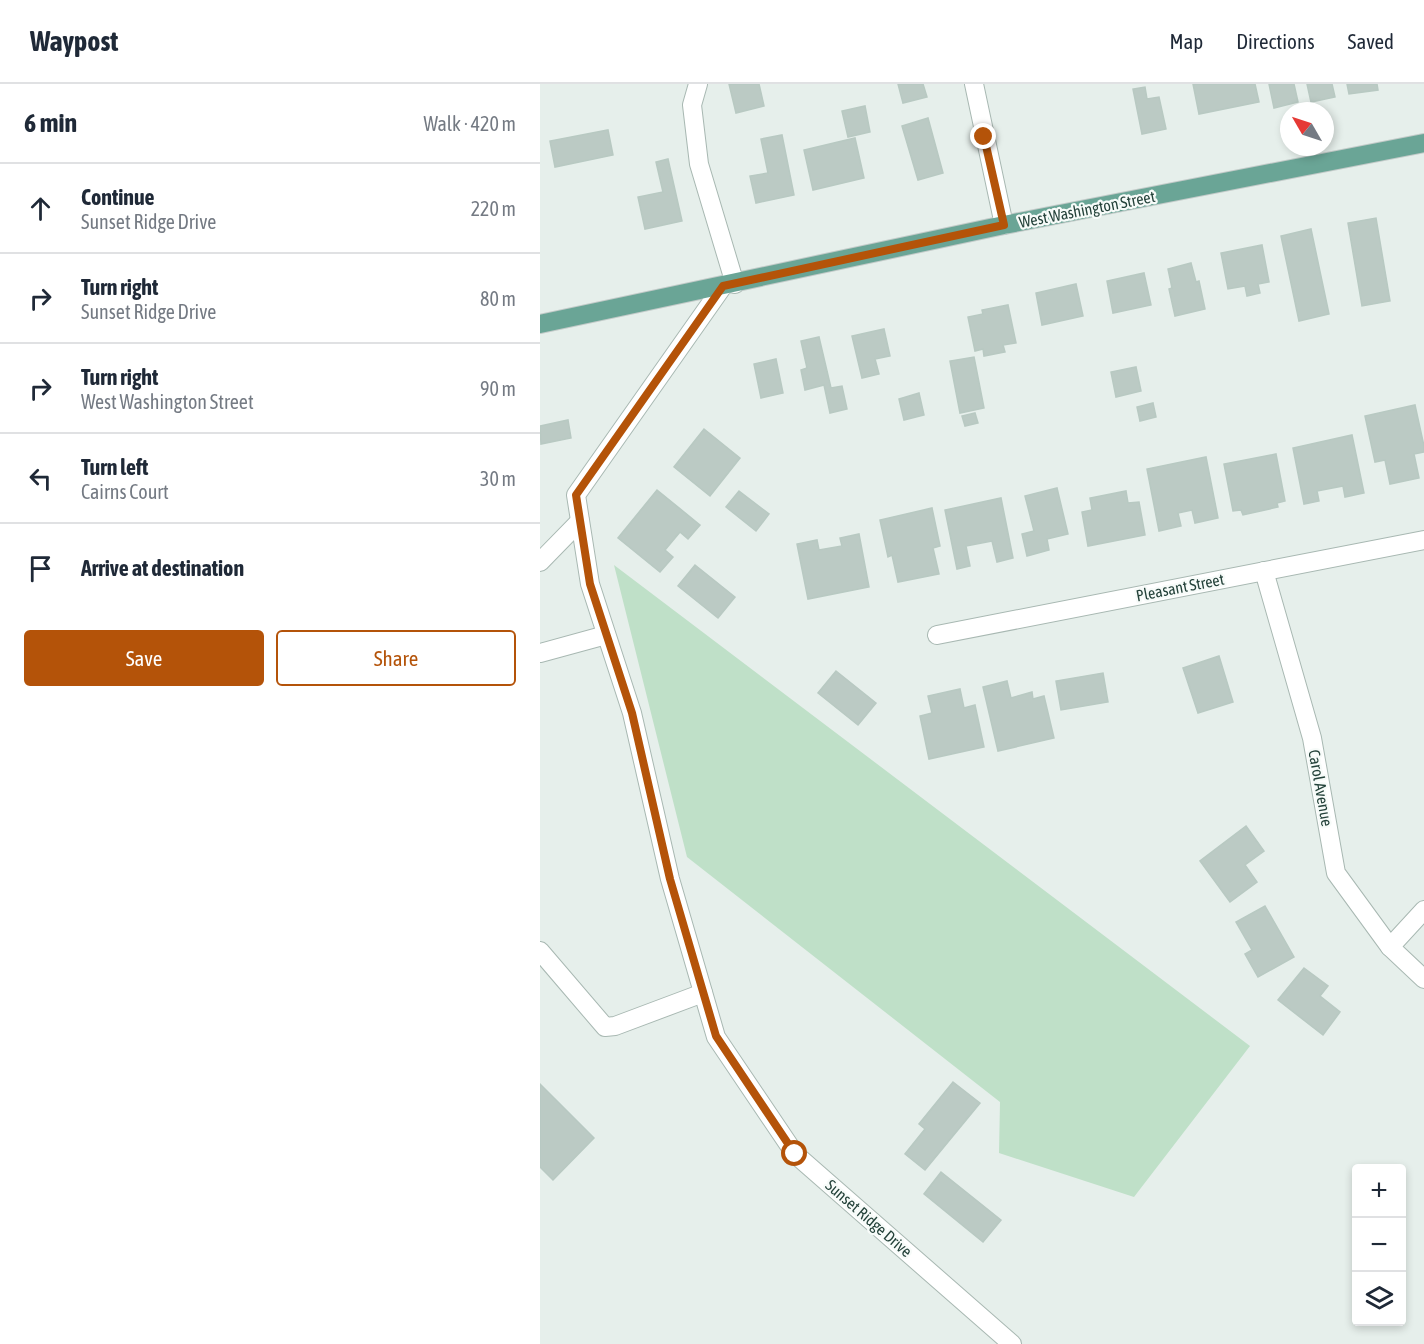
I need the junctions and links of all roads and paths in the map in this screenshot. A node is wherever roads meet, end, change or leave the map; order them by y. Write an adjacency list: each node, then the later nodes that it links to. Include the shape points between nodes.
1 (698, 84): 5 (street, via 692,105 699,164)
2 (974, 84): 4 (street)
3 (1424, 143): 4 (main road, West Washington Street)
4 (1004, 225): 5 (main road, West Washington Street)
5 (729, 285): 6 (main road, West Washington Street); 7 (street, Sunset Ridge Drive, via 576,495)
6 (540, 324)
7 (580, 521): 9 (street); 11 (street, Sunset Ridge Drive, via 590,584)
8 (1424, 540): 10 (street, Pleasant Street)
9 (540, 562)
10 (1264, 571): 12 (street, Pleasant Street); 15 (street, Carol Avenue, via 1312,738 1336,873)
11 (606, 635): 13 (street); 18 (street, Sunset Ridge Drive, via 632,713 670,879)
12 (937, 635)
13 (540, 653)
14 (1424, 910): 15 (street)
15 (1390, 947): 17 (street, Carol Avenue)
16 (540, 951): 18 (street, via 605,1027)
17 (1424, 979)
18 (703, 993): 19 (street, Sunset Ridge Drive, via 716,1036 795,1154)
19 (1012, 1344)

